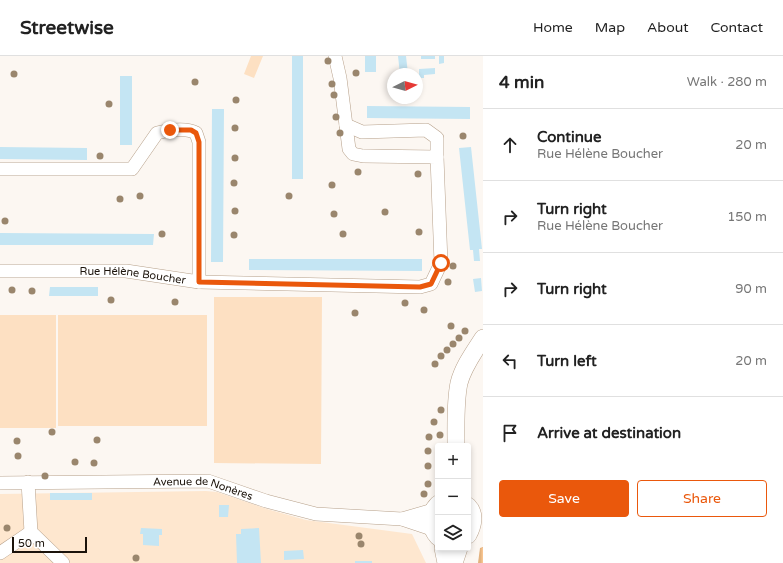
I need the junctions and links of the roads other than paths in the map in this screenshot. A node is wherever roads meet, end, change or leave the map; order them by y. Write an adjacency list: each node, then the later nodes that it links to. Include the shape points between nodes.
1 (335, 56): 2 (street)
2 (346, 125): 3 (street, Rue Hélène Boucher, via 362,132 426,130 436,138); 3 (street, via 349,149 353,154)
3 (437, 157): 6 (street, Rue Hélène Boucher, via 441,263 431,284 420,287)
4 (0, 169): 6 (street, via 132,169 157,133 191,130 196,133 199,142)
5 (0, 271): 6 (street, Rue Hélène Boucher, via 126,271)
6 (199, 282)
7 (483, 338): 8 (main road, via 469,359 459,382)
8 (456, 443)
9 (28, 482): 10 (street, Avenue de Nonères); 12 (street, Avenue de Nonères, via 208,481 266,501 316,514); 13 (street)
10 (0, 483)
11 (435, 507): 12 (street, Avenue de Nonères); 14 (main road, via 430,521)
12 (402, 519): 14 (street, Avenue de Nonères)
13 (31, 532): 17 (street); 18 (street)
14 (435, 533)
15 (444, 551): 19 (main road)
16 (458, 551): 20 (main road)
17 (0, 553)
18 (64, 563)
19 (446, 563)
20 (454, 563)

